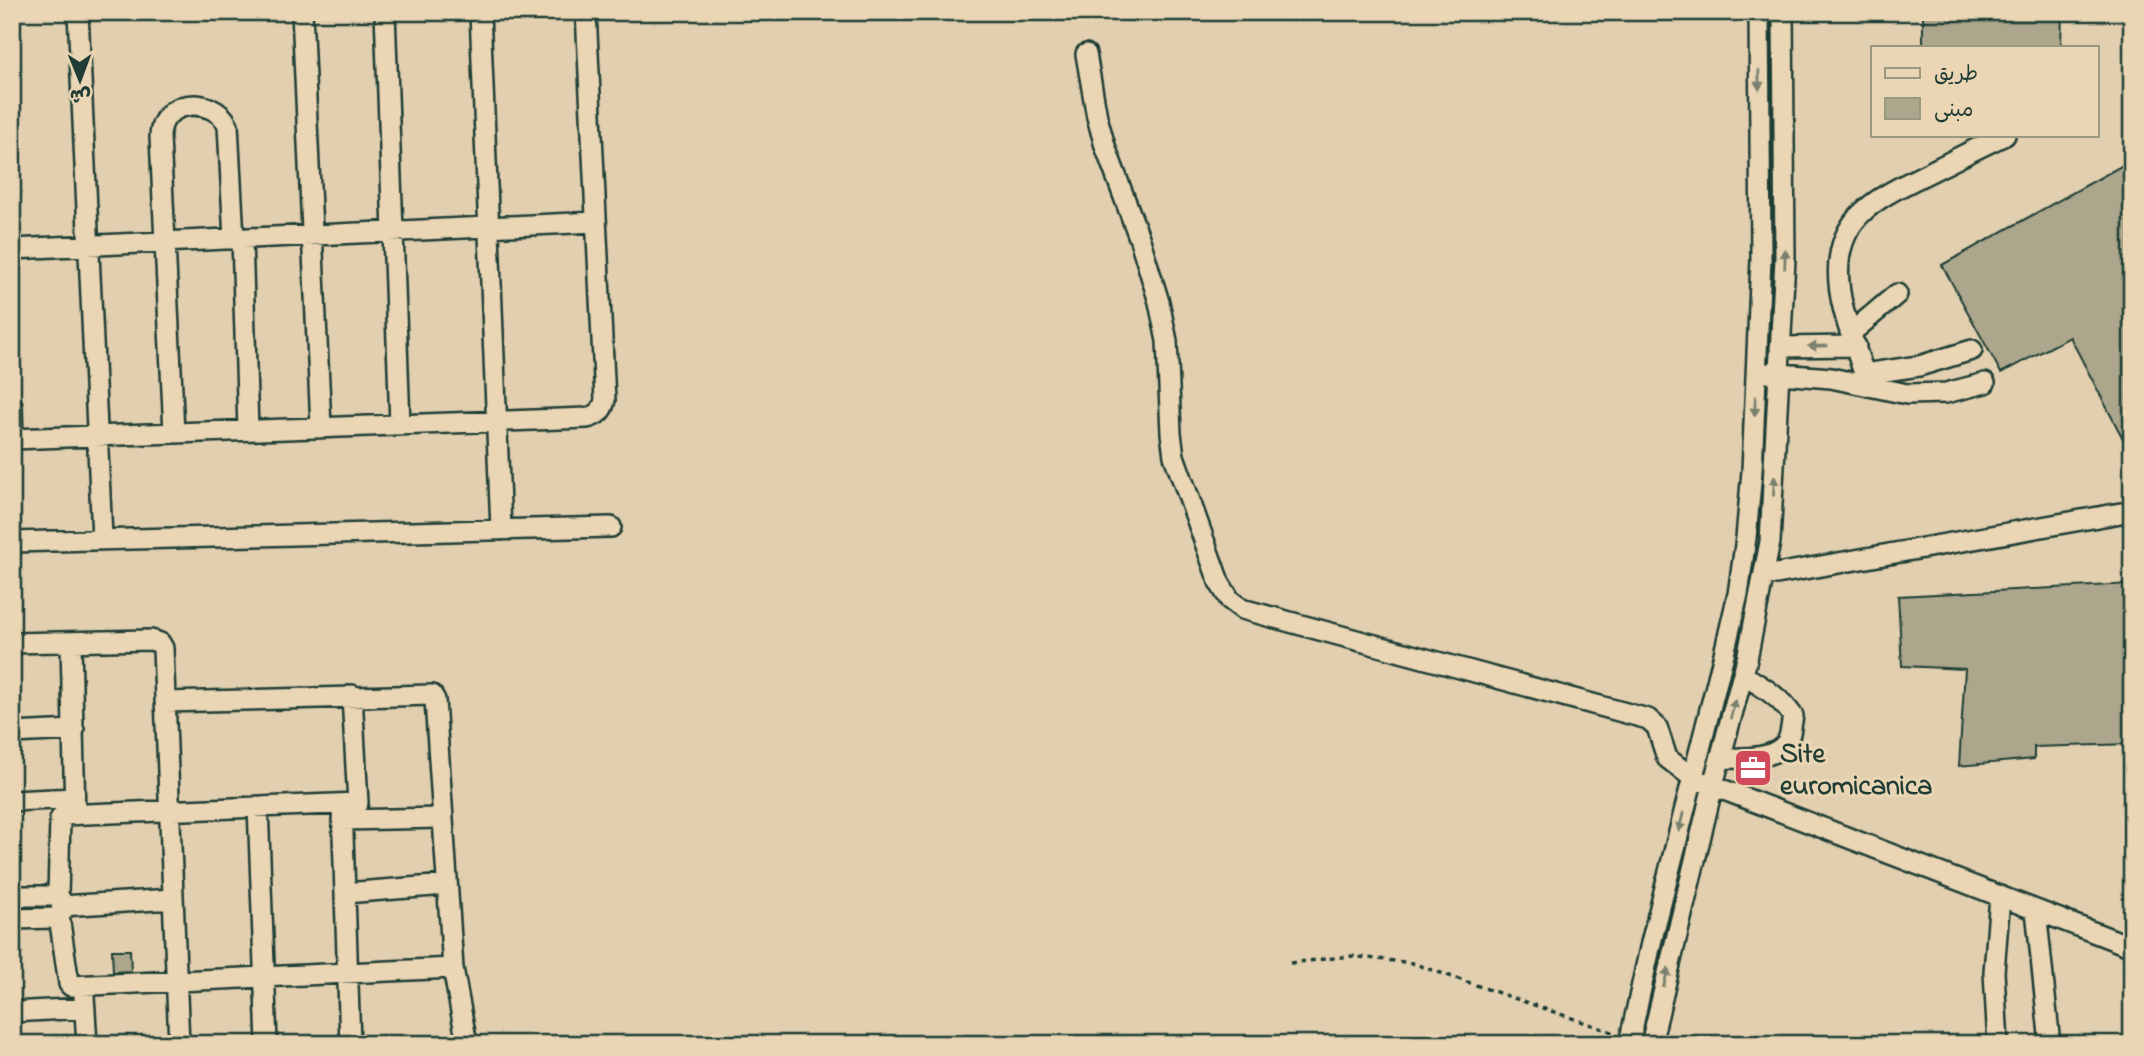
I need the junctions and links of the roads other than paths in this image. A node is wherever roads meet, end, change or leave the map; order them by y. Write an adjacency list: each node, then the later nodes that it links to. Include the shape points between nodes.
1 (78, 12): 16 (street)
2 (302, 12): 13 (street)
3 (385, 12): 12 (street)
4 (480, 12): 11 (street)
5 (586, 12): 10 (street)
6 (1759, 12): 22 (street, one-way to 22, via 1761,258)
7 (1783, 12): 20 (street, one-way to 7, via 1786,212)
8 (1086, 54): 48 (street, via 1102,136 1159,302 1167,341 1174,456 1219,582 1230,600 1242,609 1648,719 1657,727 1667,758)
9 (2003, 136): 19 (street, via 1876,199 1858,215 1847,231 1839,265 1840,295)
10 (596, 222): 11 (street); 27 (street, via 602,409 587,418)
11 (489, 227): 12 (street); 27 (street)
12 (393, 231): 13 (street); 28 (street)
13 (312, 235): 14 (street); 29 (street)
14 (238, 238): 15 (street); 15 (street, via 229,125 221,113 202,106 172,110 160,124); 30 (street)
15 (165, 242): 16 (street); 31 (street)
16 (88, 245): 17 (street); 32 (street)
17 (12, 249)
18 (1897, 294): 19 (street)
19 (1854, 339): 20 (street, one-way to 20); 24 (street)
20 (1780, 347): 23 (street)
21 (1972, 350): 24 (street)
22 (1756, 373): 23 (street); 48 (street, one-way to 48, via 1749,514 1738,594)
23 (1780, 374): 24 (street); 39 (street, one-way to 23)
24 (1866, 380): 25 (street, via 1907,394 1946,393)
25 (1985, 383)
26 (12, 405): 33 (street)
27 (496, 421): 28 (street); 36 (street)
28 (400, 425): 29 (street)
29 (321, 427): 30 (street)
30 (248, 430): 31 (street)
31 (174, 433): 32 (street)
32 (97, 436): 33 (street); 37 (street)
33 (13, 439)
34 (2132, 511): 39 (street)
35 (611, 527): 36 (street)
36 (500, 530): 37 (street)
37 (102, 538): 38 (street)
38 (12, 542)
39 (1765, 576): 42 (street)
40 (12, 643): 41 (street)
41 (71, 643): 44 (street, via 160,643 165,653); 45 (street)
42 (1743, 676): 47 (street, one-way to 42); 47 (street, via 1769,690 1793,716 1788,742 1760,756)
43 (352, 695): 44 (street); 54 (street, via 358,802); 55 (street, via 432,695)
44 (165, 702): 53 (street)
45 (74, 730): 46 (street); 51 (street)
46 (12, 733)
47 (1720, 758): 49 (street)
48 (1693, 778): 49 (street); 72 (street, one-way to 72)
49 (1713, 785): 59 (street); 78 (street, one-way to 49)
50 (12, 801): 51 (street)
51 (74, 806): 53 (street); 61 (street, via 60,819)
52 (258, 806): 53 (street); 54 (street); 67 (street)
53 (169, 809): 60 (street)
54 (342, 812): 55 (street); 57 (street)
55 (442, 818): 56 (street)
56 (446, 884): 57 (street); 65 (street)
57 (345, 892): 66 (street)
58 (12, 895): 61 (street)
59 (2000, 896): 62 (street); 79 (street, via 1994,972)
60 (172, 899): 61 (street); 68 (street)
61 (60, 906): 63 (street); 69 (street, via 69,984)
62 (2036, 910): 64 (street); 80 (street)
63 (12, 919)
64 (2132, 947)
65 (453, 968): 66 (street); 77 (street)
66 (347, 972): 67 (street); 76 (street)
67 (265, 976): 68 (street); 75 (street)
68 (176, 980): 69 (street); 74 (street)
69 (84, 985): 70 (street)
70 (85, 1009): 71 (street); 73 (street)
71 (12, 1012)
72 (1630, 1041)
73 (87, 1044)
74 (179, 1044)
75 (267, 1044)
76 (350, 1044)
77 (467, 1044)
78 (1651, 1044)
79 (1998, 1044)
80 (2050, 1044)

